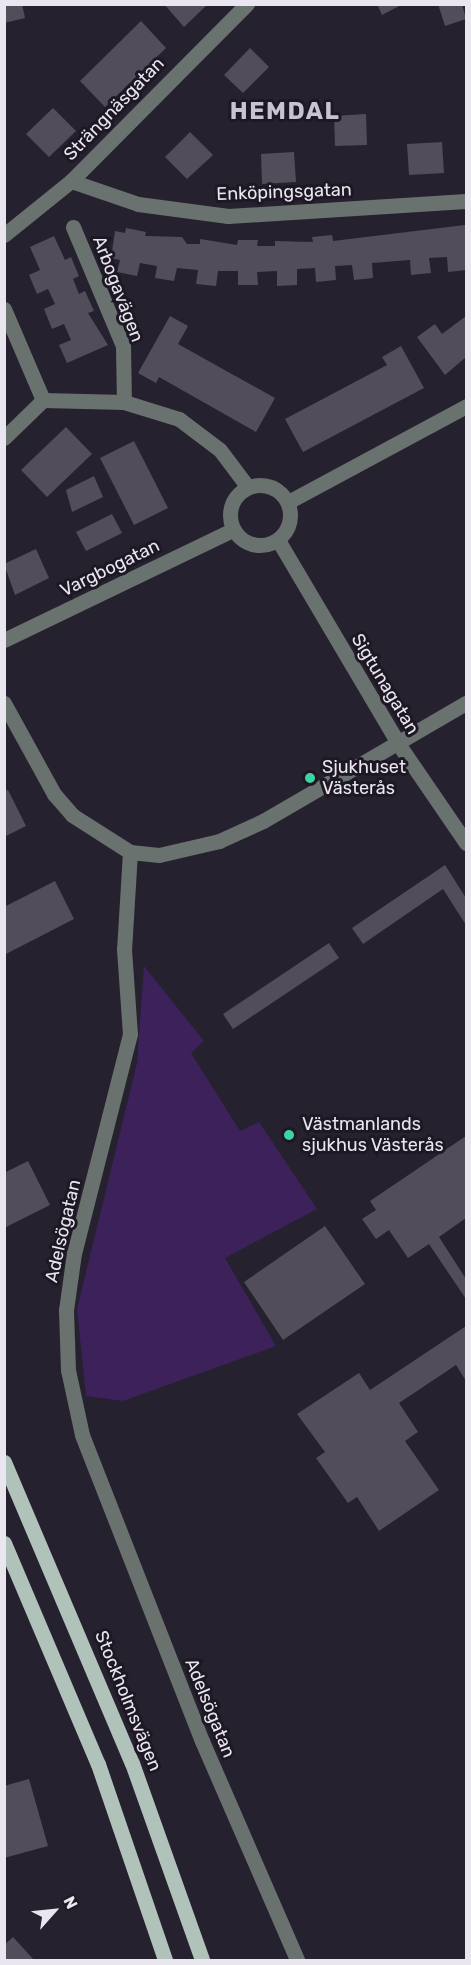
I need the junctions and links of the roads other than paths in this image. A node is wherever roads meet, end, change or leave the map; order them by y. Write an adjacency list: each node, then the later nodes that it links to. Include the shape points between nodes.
1 (247, 4): 2 (street, Strängnäsgatan)
2 (71, 182): 3 (street, Enköpingsgatan, via 138,204 228,216); 5 (street, Strängnäsgatan)
3 (466, 201)
4 (74, 227): 8 (street, Arbogavägen, via 123,346)
5 (4, 235)
6 (4, 309): 7 (street)
7 (43, 400): 8 (street); 10 (street)
8 (124, 402): 11 (street, via 179,419 202,433)
9 (466, 406): 12 (street)
10 (4, 438)
11 (247, 486): 12 (street, via 262,483); 13 (street, via 230,507)
12 (288, 502): 14 (street, via 289,526)
13 (233, 530): 14 (street, via 257,546); 15 (street, Vargbogatan)
14 (278, 540): 18 (street, Sigtunagatan)
15 (4, 640)
16 (4, 703): 20 (street, via 60,801 89,831)
17 (466, 703): 18 (street)
18 (399, 745): 19 (street, Sigtunagatan); 20 (street, via 219,841 184,852)
19 (466, 843)
20 (130, 852): 25 (street, Adelsögatan, via 124,949 130,1034 74,1252 66,1310 68,1370 86,1446 207,1752)
21 (4, 1462): 24 (main road, Stockholmsvägen, via 132,1763)
22 (4, 1543): 23 (main road, via 98,1764)
23 (165, 1960)
24 (202, 1960)
25 (297, 1960)

